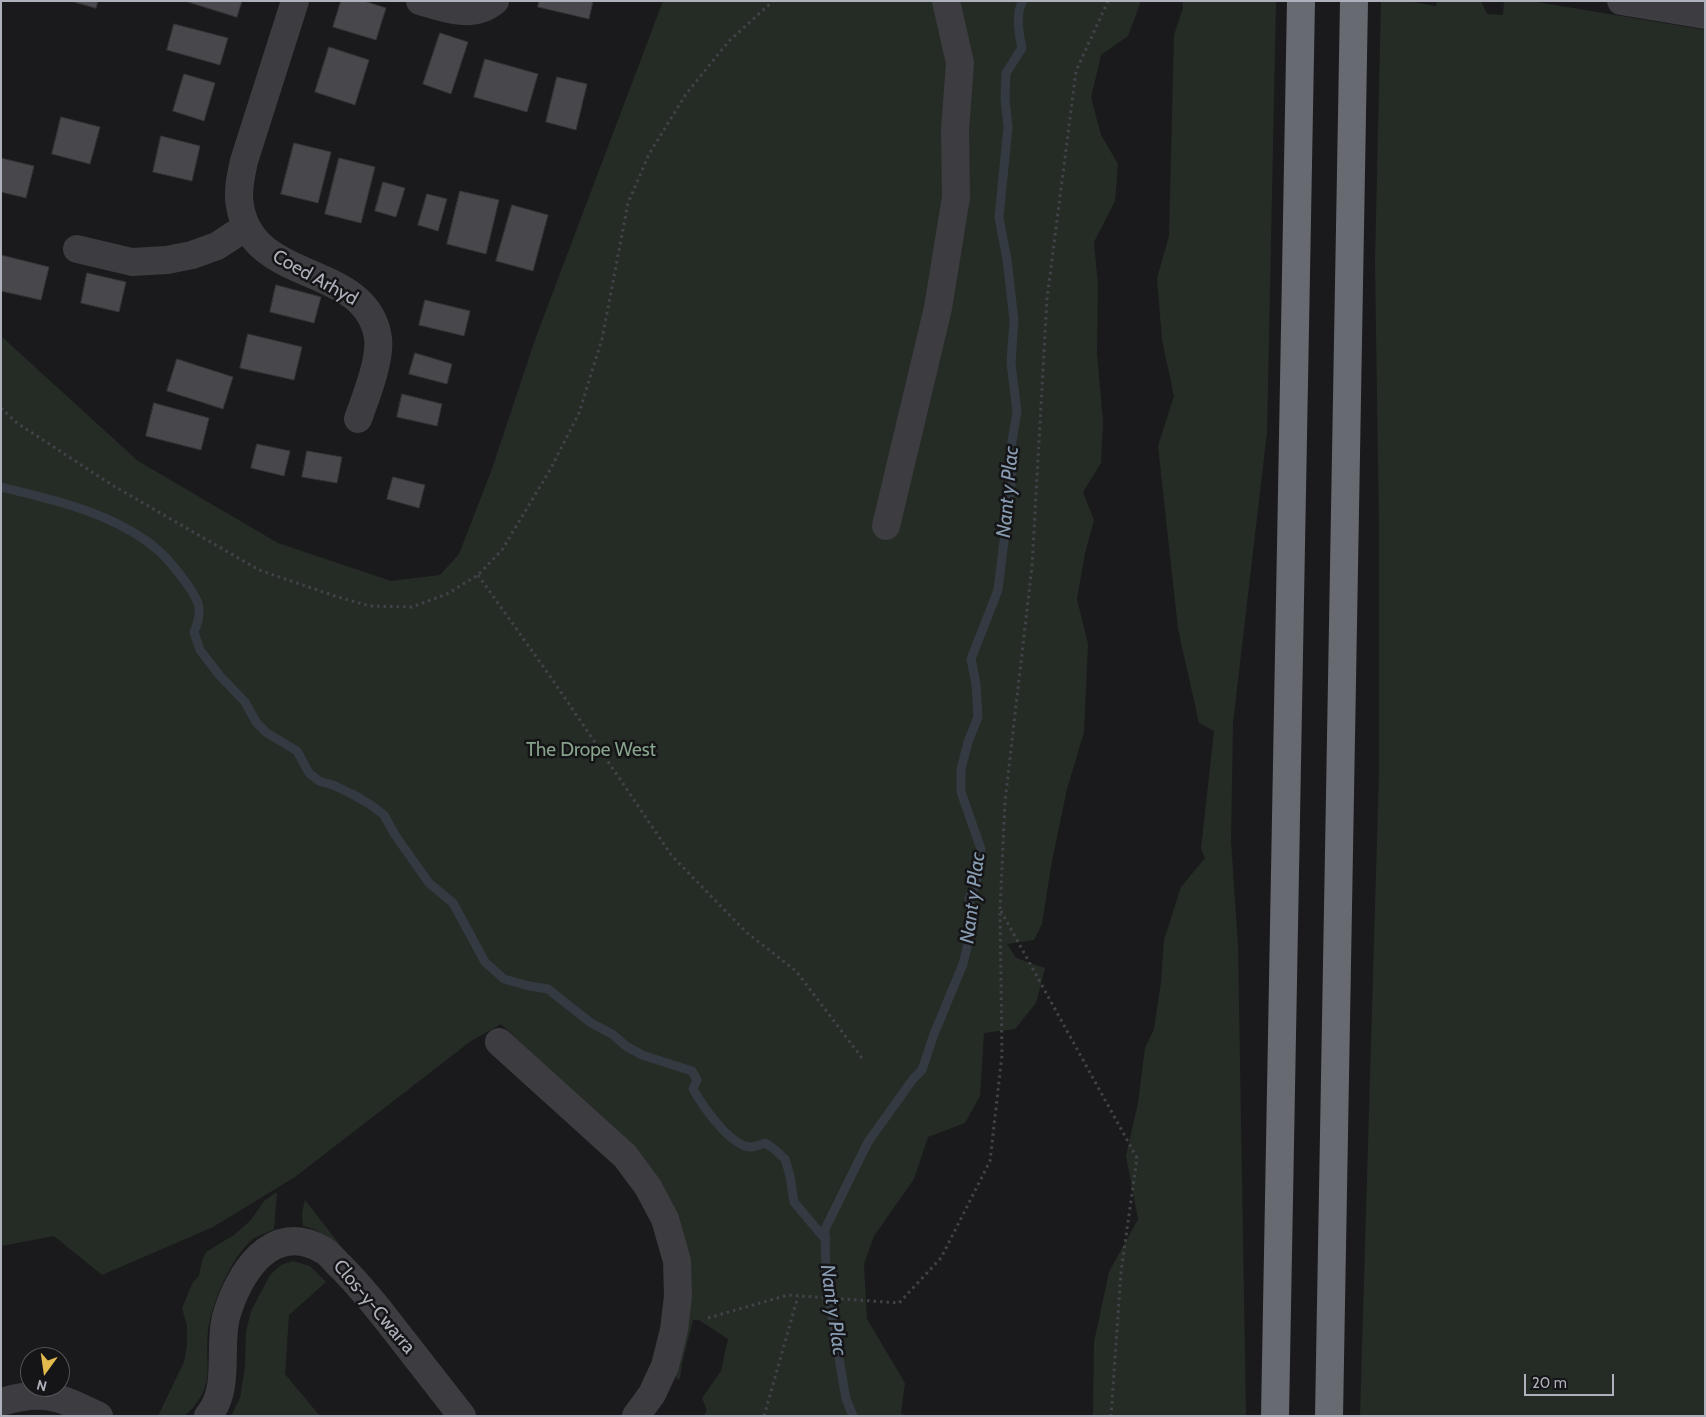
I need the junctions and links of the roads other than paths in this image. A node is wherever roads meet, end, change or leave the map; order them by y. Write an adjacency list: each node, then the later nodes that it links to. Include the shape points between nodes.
1 (295, 1): 9 (street, Coed Arhyd, via 244,161 239,206)
2 (420, 1): 3 (street, via 458,12 476,11)
3 (495, 1)
4 (946, 1): 12 (street, via 960,64 956,196 938,308)
5 (1301, 1): 19 (highway)
6 (1354, 1): 20 (highway)
7 (1631, 2): 8 (street)
8 (1705, 15)
9 (246, 227): 10 (street, via 217,246 167,260 132,262); 11 (street, Coed Arhyd, via 257,243 274,257 342,288 363,304 374,323 378,340 375,367)
10 (77, 249)
11 (358, 419)
12 (886, 526)
13 (499, 1042): 18 (street, via 625,1156 648,1187 665,1219 677,1261 678,1296 674,1330 665,1366 652,1394)
14 (1, 1402): 15 (street, via 28,1396 52,1396)
15 (99, 1416)
16 (208, 1416): 17 (street, Clos-y-Cwarra, via 215,1408 221,1388 225,1320 232,1295 258,1257 273,1245 287,1241 306,1242 324,1250 352,1276)
17 (462, 1416)
18 (636, 1416)
19 (1275, 1416)
20 (1329, 1416)

